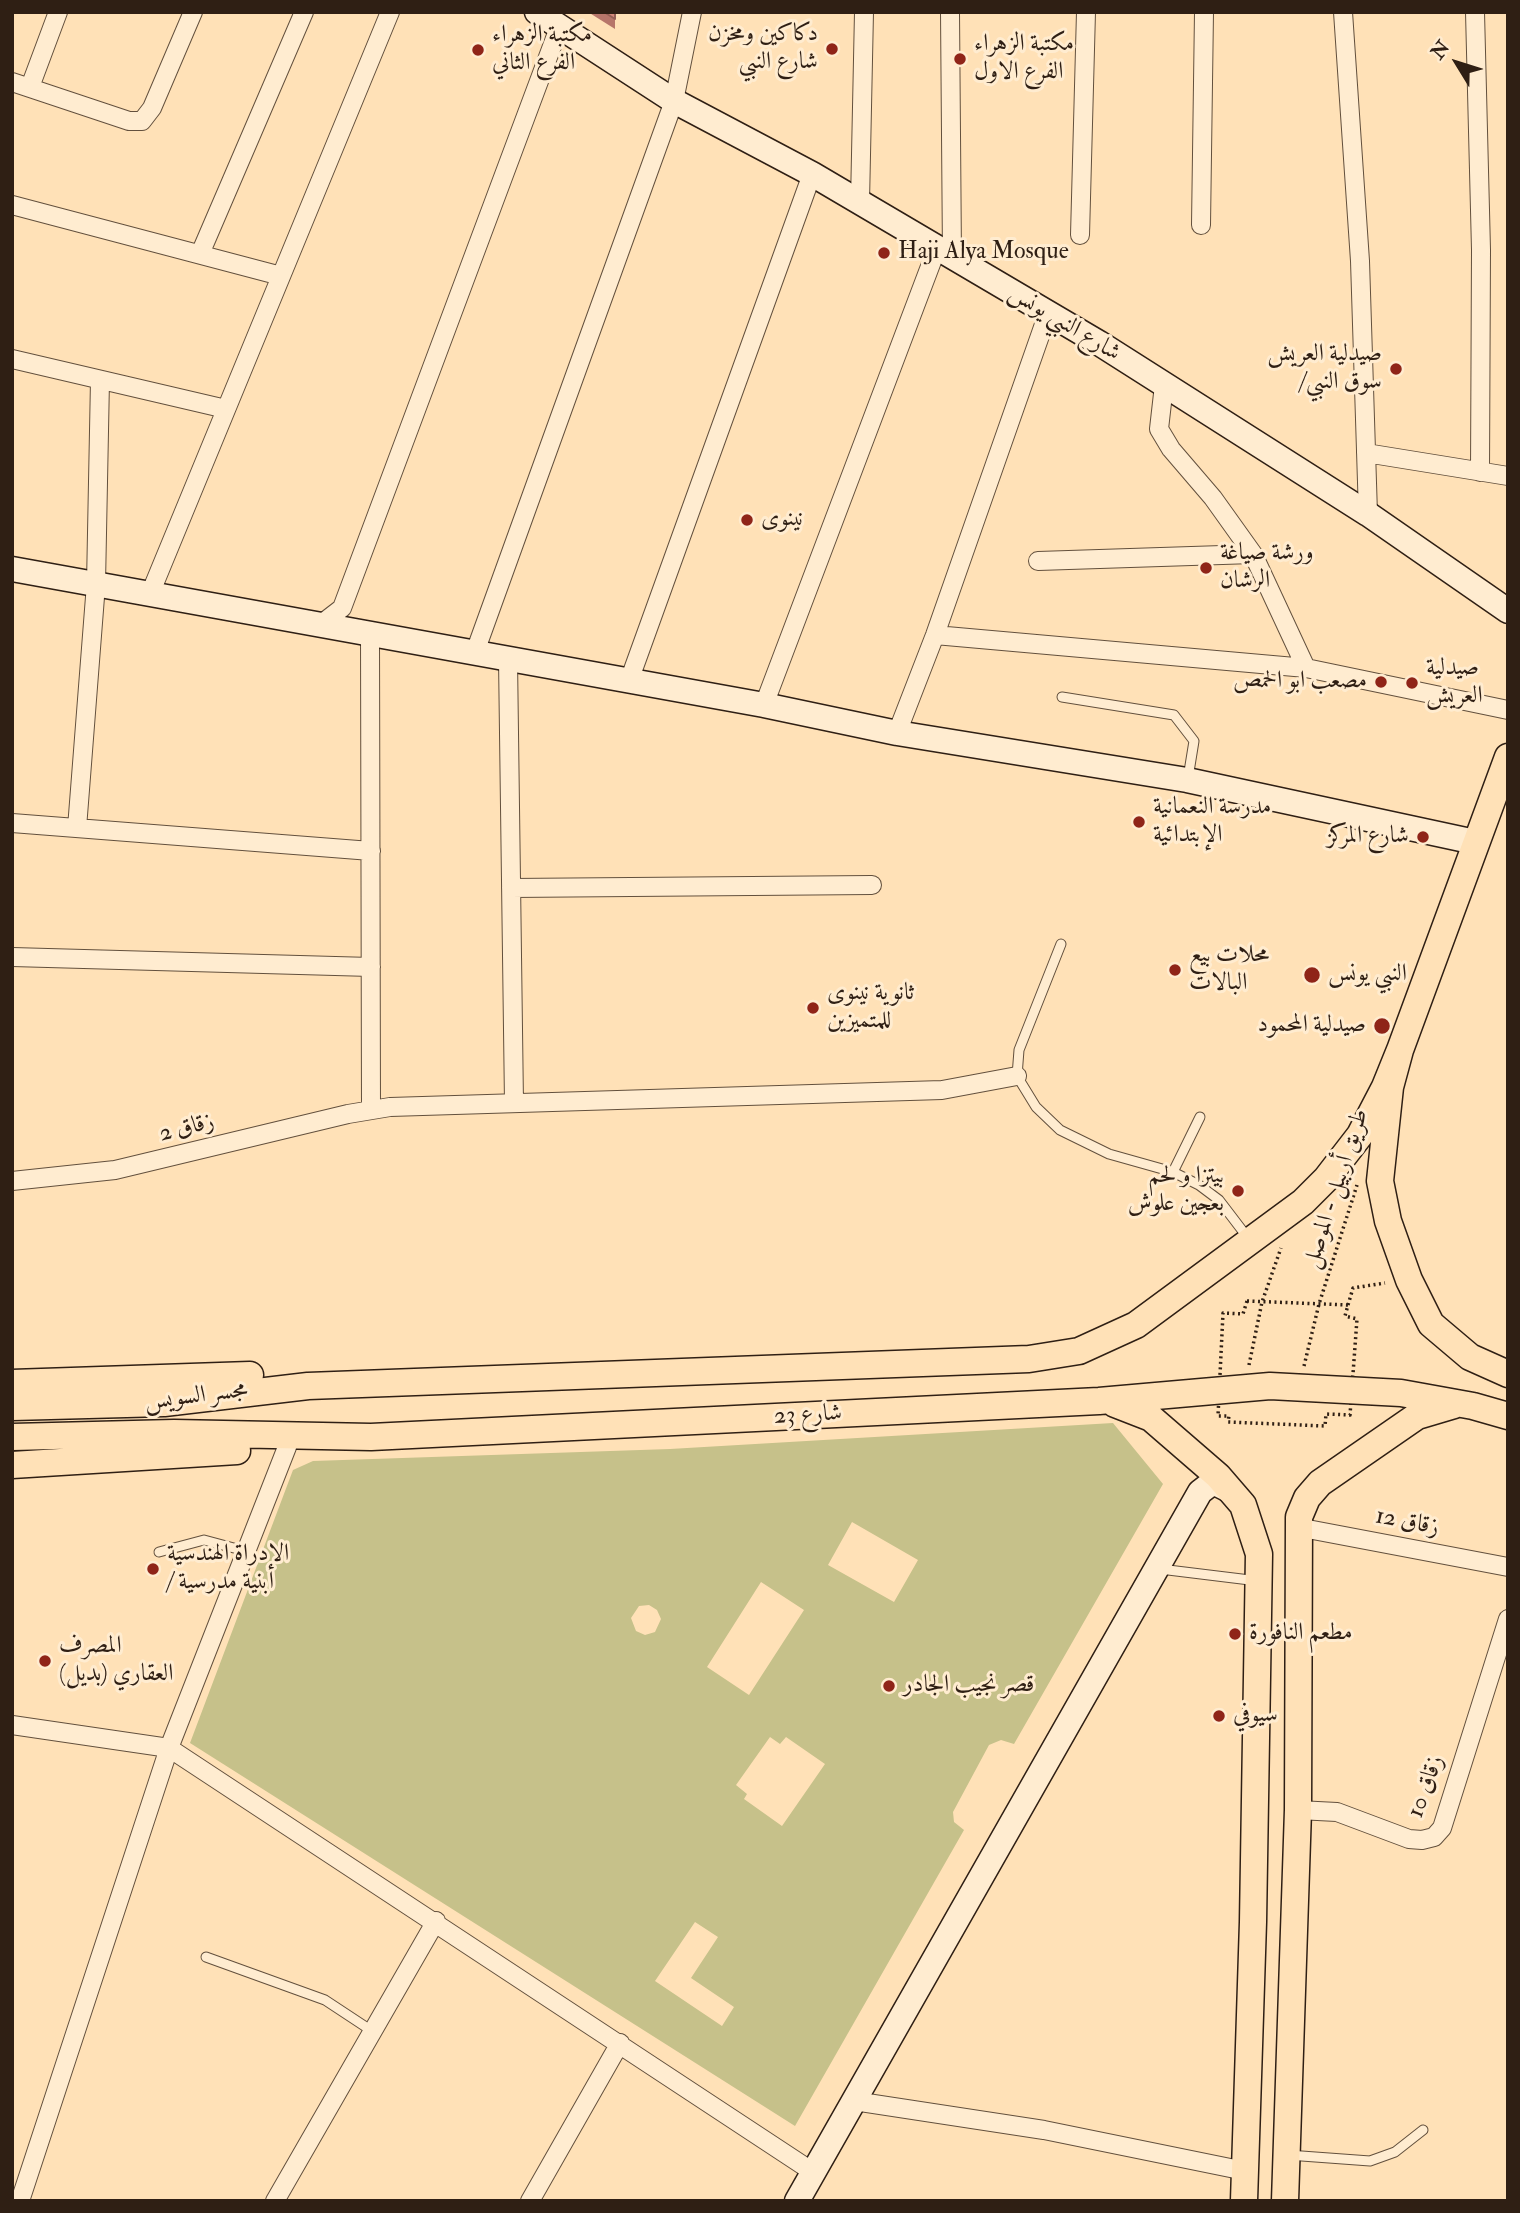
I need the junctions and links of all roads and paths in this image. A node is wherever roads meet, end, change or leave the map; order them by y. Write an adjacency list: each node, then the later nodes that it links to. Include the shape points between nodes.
1 (58, 12): 14 (street)
2 (193, 12): 14 (street, via 152,108 142,121 129,121)
3 (304, 12): 22 (street)
4 (390, 12): 23 (street)
5 (537, 12): 13 (street, شارع النبي يونس)
6 (692, 12): 15 (street)
7 (864, 12): 17 (street)
8 (950, 12): 21 (street)
9 (1086, 12): 20 (street)
10 (1203, 12): 19 (street)
11 (1343, 12): 29 (street, via 1360,261)
12 (1475, 12): 30 (street)
13 (560, 25): 15 (street, شارع النبي يونس); 39 (street, via 342,608)
14 (21, 85)
15 (674, 101): 16 (street, شارع النبي يونس); 42 (street)
16 (812, 174): 17 (street, شارع النبي يونس); 45 (street)
17 (860, 202): 21 (street, شارع النبي يونس)
18 (12, 205): 22 (street)
19 (1201, 225)
20 (1080, 235)
21 (945, 252): 24 (street, شارع النبي يونس); 47 (street)
22 (200, 254): 23 (street)
23 (281, 276): 28 (street)
24 (1048, 313): 27 (street, شارع النبي يونس); 41 (street)
25 (12, 359): 26 (street)
26 (100, 380): 28 (street); 36 (street)
27 (1164, 385): 32 (street, شارع النبي يونس); 33 (street, via 1159,429)
28 (226, 410): 37 (street)
29 (1366, 453): 30 (street); 32 (street)
30 (1480, 472): 31 (street)
31 (1508, 476)
32 (1368, 514): 38 (street, شارع النبي يونس)
33 (1253, 554): 34 (street); 44 (street)
34 (1038, 561)
35 (12, 569): 36 (street)
36 (96, 584): 37 (street); 53 (street)
37 (150, 594): 39 (street)
38 (1508, 611)
39 (320, 625): 40 (street)
40 (370, 634): 42 (street); 55 (street)
41 (935, 635): 44 (street); 49 (street)
42 (475, 652): 43 (street)
43 (508, 659): 45 (street); 57 (street)
44 (1306, 668): 48 (street)
45 (629, 681): 47 (street)
46 (1062, 697): 51 (lane, via 1174,715 1194,741)
47 (764, 705): 49 (street)
48 (1508, 710)
49 (897, 733): 51 (street)
50 (1508, 757): 54 (main road)
51 (1188, 780): 54 (street)
52 (12, 823): 53 (street)
53 (77, 828): 55 (street)
54 (1475, 842): 61 (main road)
55 (371, 851): 60 (street)
56 (872, 885): 57 (street)
57 (511, 888): 63 (street)
58 (1061, 944): 62 (lane, via 1019,1050)
59 (12, 957): 60 (street)
60 (371, 967): 64 (street)
61 (1400, 1050): 70 (main road, شارع 23, via 1372,1113 1345,1156 1303,1202); 71 (main road, via 1390,1087 1380,1181 1388,1221)
62 (1017, 1076): 63 (street, زقاق 2, via 942,1090); 66 (lane, via 1036,1107 1060,1130 1109,1154)
63 (514, 1103): 64 (street, زقاق 2)
64 (371, 1110): 68 (street, زقاق 2, via 115,1171)
65 (1200, 1117): 66 (lane)
66 (1173, 1172): 70 (lane, via 1219,1200)
67 (1360, 1177): 75 (path, طريق أربيل - الموصل)
68 (12, 1181)
69 (1283, 1240): 72 (path, طريق أربيل - الموصل)
70 (1252, 1242): 79 (main road, شارع 23, via 1153,1313 1079,1351 1029,1359)
71 (1409, 1280): 74 (path, via 1353,1288); 77 (main road, via 1442,1336 1470,1357)
72 (1262, 1302): 73 (path); 76 (path, طريق أربيل - الموصل); 80 (path, via 1247,1301 1243,1314 1223,1313)
73 (1289, 1302)
74 (1348, 1305)
75 (1311, 1340)
76 (1253, 1343)
77 (1508, 1374)
78 (12, 1383): 79 (main road, via 261,1375)
79 (380, 1383): 83 (main road, مجسر السويس, via 126,1405)
80 (1232, 1389): 81 (main road, شارع 23); 82 (main road, شارع 23, via 1299,1385 1401,1393); 85 (path, via 1219,1416 1229,1416 1228,1422)
81 (1099, 1401): 87 (main road, شارع 23); 90 (main road, via 1151,1418)
82 (1473, 1406): 84 (main road); 91 (main road, via 1442,1406 1403,1425 1312,1490)
83 (12, 1407)
84 (1508, 1416)
85 (1270, 1424)
86 (12, 1437): 87 (main road, مجسر السويس)
87 (371, 1437): 88 (main road)
88 (287, 1447): 89 (main road); 92 (street)
89 (12, 1465)
90 (1231, 1491): 95 (street, via 1218,1483 1204,1487); 96 (main road, via 1252,1526)
91 (1297, 1527): 94 (street, زقاق 12); 100 (main road)
92 (245, 1551): 93 (lane, via 204,1540); 99 (street)
93 (159, 1552)
94 (1508, 1567)
95 (1159, 1569): 96 (lane); 105 (street)
96 (1261, 1582): 108 (main road)
97 (1508, 1619): 100 (street, زقاق 10, via 1442,1828 1434,1837 1409,1839 1337,1812)
98 (12, 1725): 99 (street)
99 (169, 1748): 101 (street); 110 (street)
100 (1298, 1810): 107 (main road)
101 (436, 1921): 103 (street); 104 (street)
102 (206, 1957): 103 (lane, via 325,2000)
103 (372, 2031): 112 (street)
104 (620, 2043): 109 (street); 113 (street)
105 (854, 2101): 108 (street, via 1044,2130); 109 (street)
106 (1423, 2130): 107 (lane, via 1395,2152 1370,2161)
107 (1286, 2154): 116 (main road)
108 (1245, 2171): 115 (main road)
109 (813, 2172): 114 (street)
110 (19, 2180): 111 (street)
111 (20, 2201)
112 (275, 2201)
113 (530, 2201)
114 (797, 2201)
115 (1244, 2201)
116 (1285, 2201)

